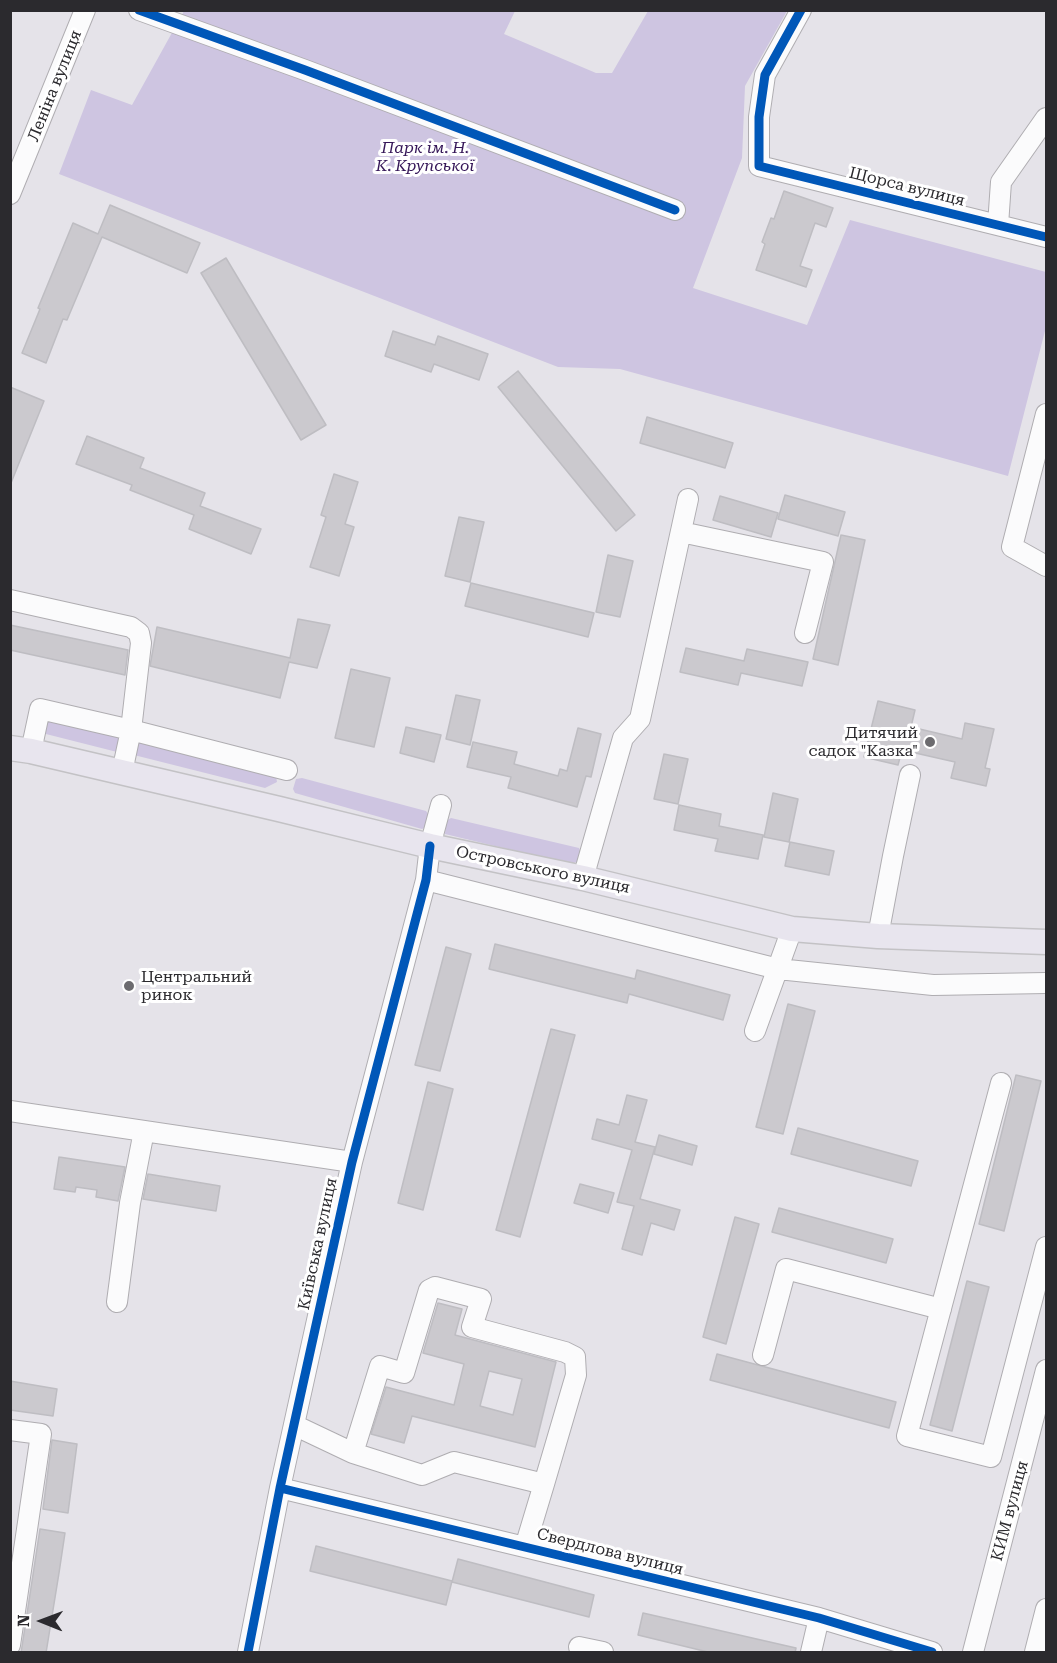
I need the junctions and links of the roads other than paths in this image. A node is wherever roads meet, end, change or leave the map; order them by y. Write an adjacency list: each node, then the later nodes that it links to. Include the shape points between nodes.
1 (85, 10): 5 (street, Леніна вулиця)
2 (139, 10): 6 (street)
3 (801, 10): 7 (street, Щорса вулиця, via 765,75 759,117 759,166)
4 (1047, 118): 7 (street, via 1001,182)
5 (10, 194)
6 (675, 210)
7 (998, 225): 8 (street, Щорса вулиця)
8 (1047, 237)
9 (1047, 414): 12 (street, via 1012,547)
10 (688, 499): 11 (street)
11 (681, 532): 14 (street, via 823,562); 22 (street, via 640,719 622,738)
12 (1047, 566)
13 (10, 600): 15 (street, via 131,627 139,633)
14 (805, 633)
15 (131, 730): 16 (street, via 40,709); 17 (street); 18 (street)
16 (21, 749): 18 (main road, Островського вулиця)
17 (287, 770)
18 (122, 772): 21 (main road, Островського вулиця)
19 (910, 776): 25 (street)
20 (441, 805): 21 (street, Київська вулиця)
21 (430, 846): 22 (main road, Островського вулиця); 23 (street, Київська вулиця)
22 (583, 878): 24 (main road, Островського вулиця)
23 (426, 880): 27 (street); 33 (street, Київська вулиця)
24 (792, 929): 25 (main road, Островського вулиця); 27 (street)
25 (878, 936): 26 (main road, Островського вулиця)
26 (1047, 942)
27 (778, 969): 28 (street, via 933,985); 29 (street)
28 (1047, 983)
29 (755, 1031)
30 (1001, 1083): 36 (street)
31 (10, 1111): 32 (street)
32 (144, 1131): 33 (street); 35 (street)
33 (352, 1162): 39 (street, Київська вулиця)
34 (1047, 1247): 36 (street, via 991,1457 907,1436)
35 (117, 1302)
36 (941, 1309): 37 (street, via 786,1269)
37 (764, 1355)
38 (1047, 1370): 53 (street, КИМ вулиця)
39 (294, 1425): 41 (street); 43 (street, Київська вулиця)
40 (10, 1430): 47 (street, via 41,1434)
41 (353, 1453): 42 (street, via 422,1475 454,1462); 42 (street, via 380,1366 405,1373 429,1290 435,1287 481,1299 472,1327 575,1357 576,1375)
42 (544, 1484): 44 (street)
43 (280, 1488): 44 (street, Свердлова вулиця); 49 (street, Київська вулиця)
44 (525, 1547): 46 (street, Свердлова вулиця)
45 (1047, 1609): 54 (street)
46 (819, 1618): 51 (street); 52 (street, Свердлова вулиця)
47 (10, 1645)
48 (579, 1647): 50 (street)
49 (248, 1653)
50 (603, 1653)
51 (811, 1653)
52 (932, 1653)
53 (972, 1653)
54 (1035, 1653)

